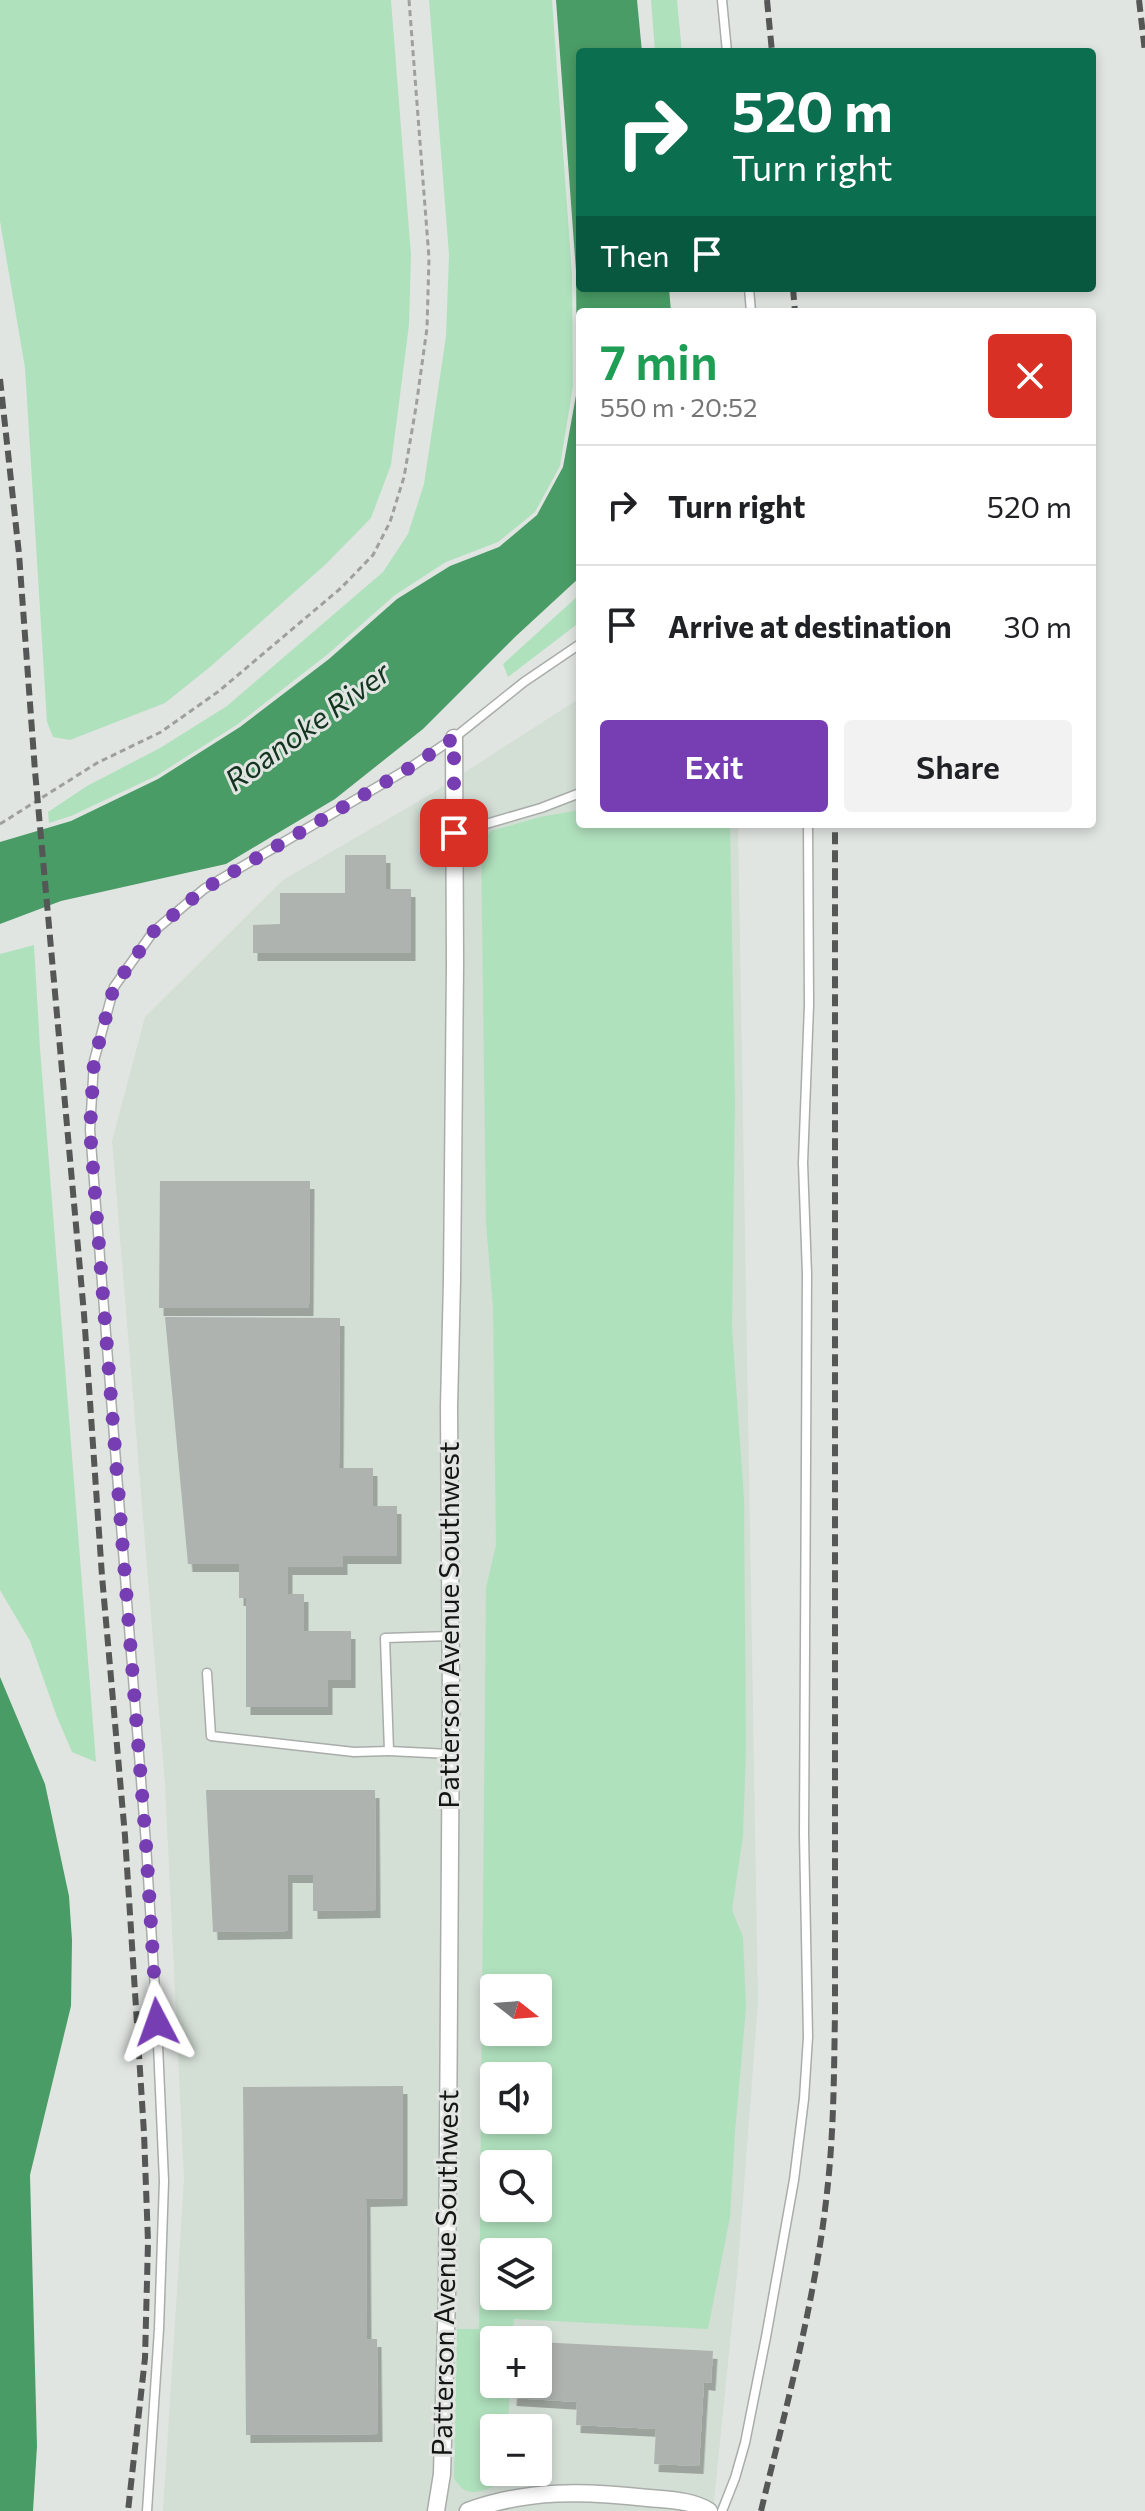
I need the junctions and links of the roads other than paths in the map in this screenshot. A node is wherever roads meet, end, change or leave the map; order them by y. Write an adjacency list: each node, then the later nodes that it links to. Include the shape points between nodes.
1 (722, 0): 2 (lane)
2 (727, 48)
3 (576, 647): 4 (lane)
4 (454, 738): 7 (street, Patterson Avenue Southwest); 12 (lane, via 204,889 153,932 114,987 94,1061 90,1130 146,1844 164,2181)
5 (576, 795): 7 (lane)
6 (808, 828): 16 (lane, via 803,1163 808,2037 794,2180 766,2337 745,2443)
7 (454, 833): 8 (street, Patterson Avenue Southwest)
8 (451, 1636): 10 (lane, via 385,1638); 11 (street, Patterson Avenue Southwest)
9 (207, 1673): 10 (lane, via 211,1736)
10 (389, 1751): 11 (lane)
11 (450, 1754): 13 (street, Patterson Avenue Southwest, via 447,2292 442,2474)
12 (147, 2511)
13 (436, 2511)
14 (468, 2511): 15 (street, via 524,2495 569,2492 692,2503)
15 (709, 2511)
16 (722, 2511)

